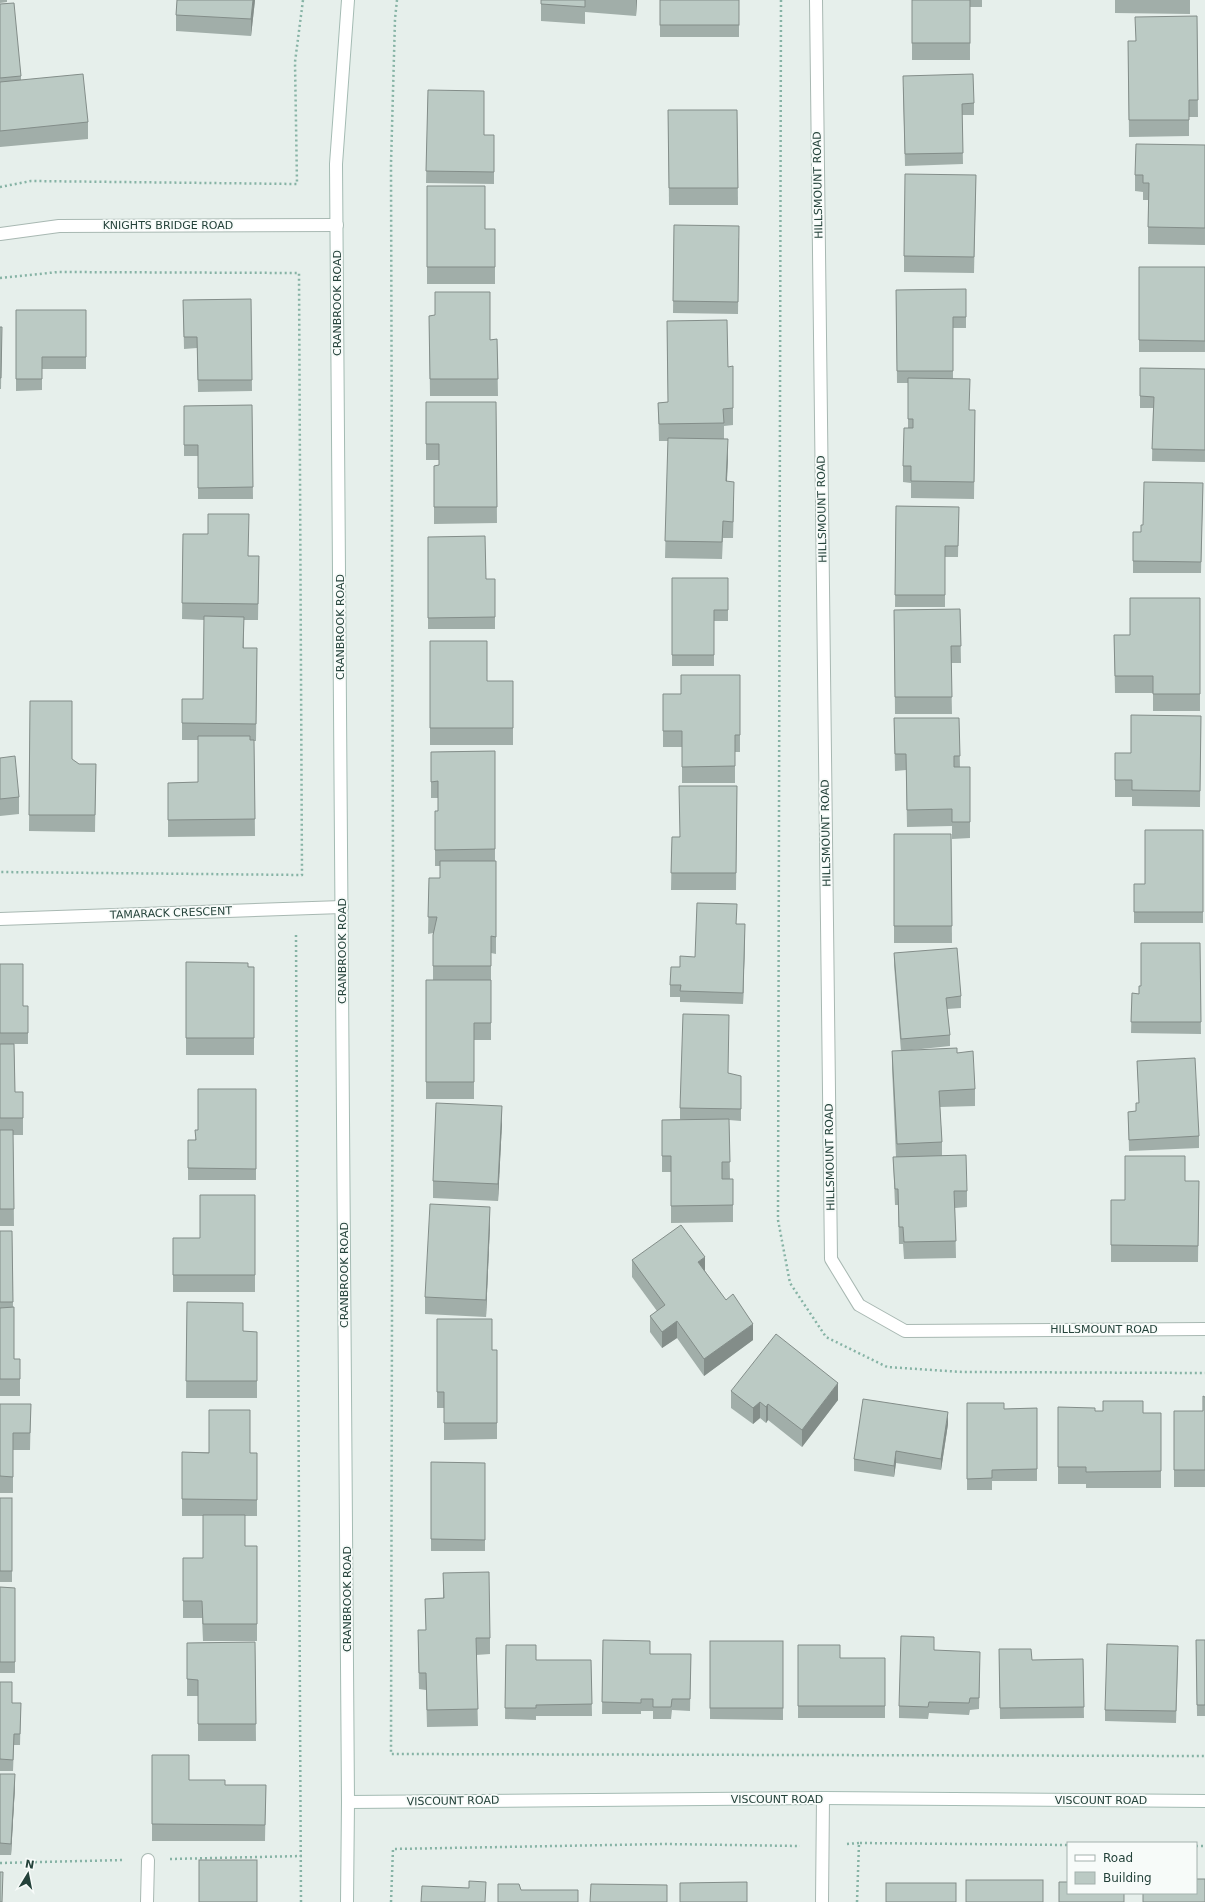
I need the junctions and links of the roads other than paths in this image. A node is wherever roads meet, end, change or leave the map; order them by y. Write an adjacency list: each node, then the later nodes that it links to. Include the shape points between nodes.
1 (348, 0): 3 (street, CRANBROOK ROAD, via 336,164)
2 (816, 0): 7 (street, HILLSMOUNT ROAD, via 831,1259 859,1304 905,1331)
3 (337, 225): 4 (street, KNIGHTS BRIDGE ROAD, via 59,226); 5 (street, CRANBROOK ROAD)
4 (0, 234)
5 (342, 907): 6 (street, TAMARACK CRESCENT); 10 (street, CRANBROOK ROAD)
6 (0, 919)
7 (1205, 1329)
8 (823, 1798): 9 (street, VISCOUNT ROAD); 10 (street, VISCOUNT ROAD); 14 (street)
9 (1205, 1801)
10 (348, 1802): 13 (street, CRANBROOK ROAD)
11 (148, 1860): 12 (street)
12 (147, 1902)
13 (347, 1902)
14 (822, 1902)

